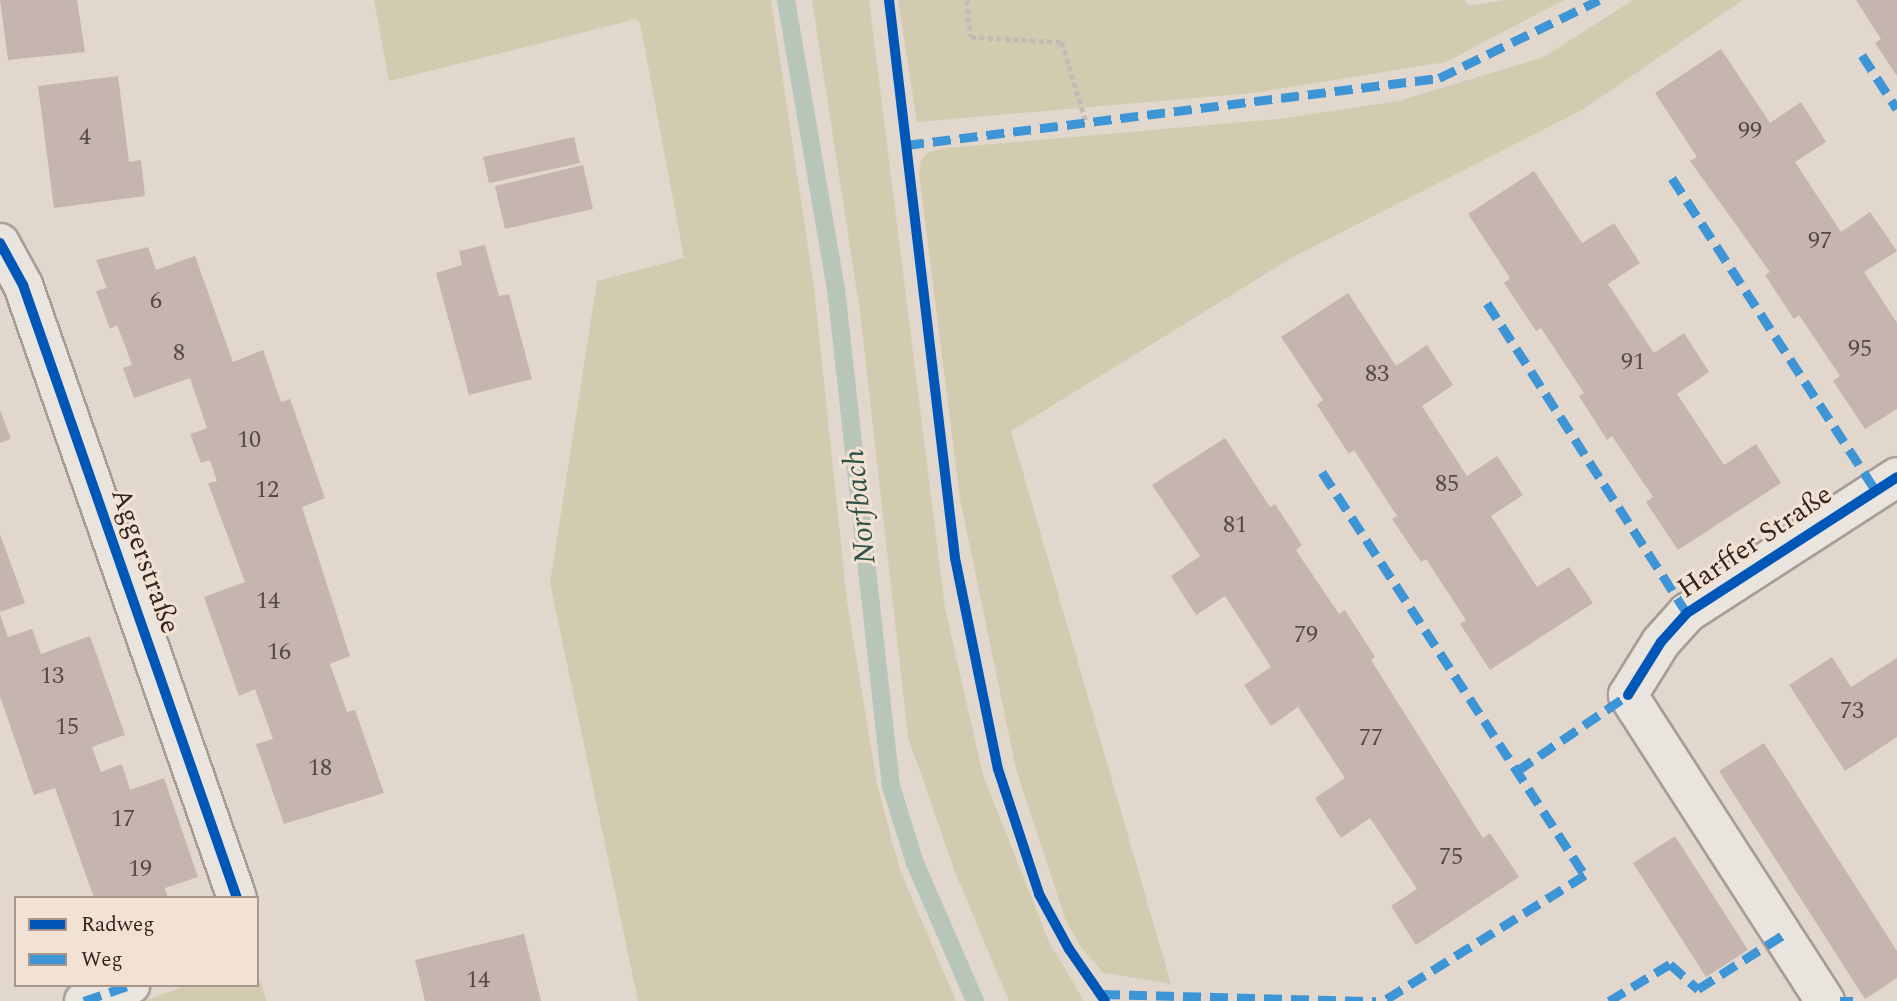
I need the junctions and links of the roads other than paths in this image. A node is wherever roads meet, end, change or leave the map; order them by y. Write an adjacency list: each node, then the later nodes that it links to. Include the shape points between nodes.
1 (0, 243): 3 (street, Aggerstraße, via 23,285)
2 (1897, 477): 6 (street, Harffer Straße, via 1687,613 1661,642 1628,695)
3 (236, 896)
4 (124, 987): 5 (street)
5 (84, 1001)
6 (1825, 1001)

